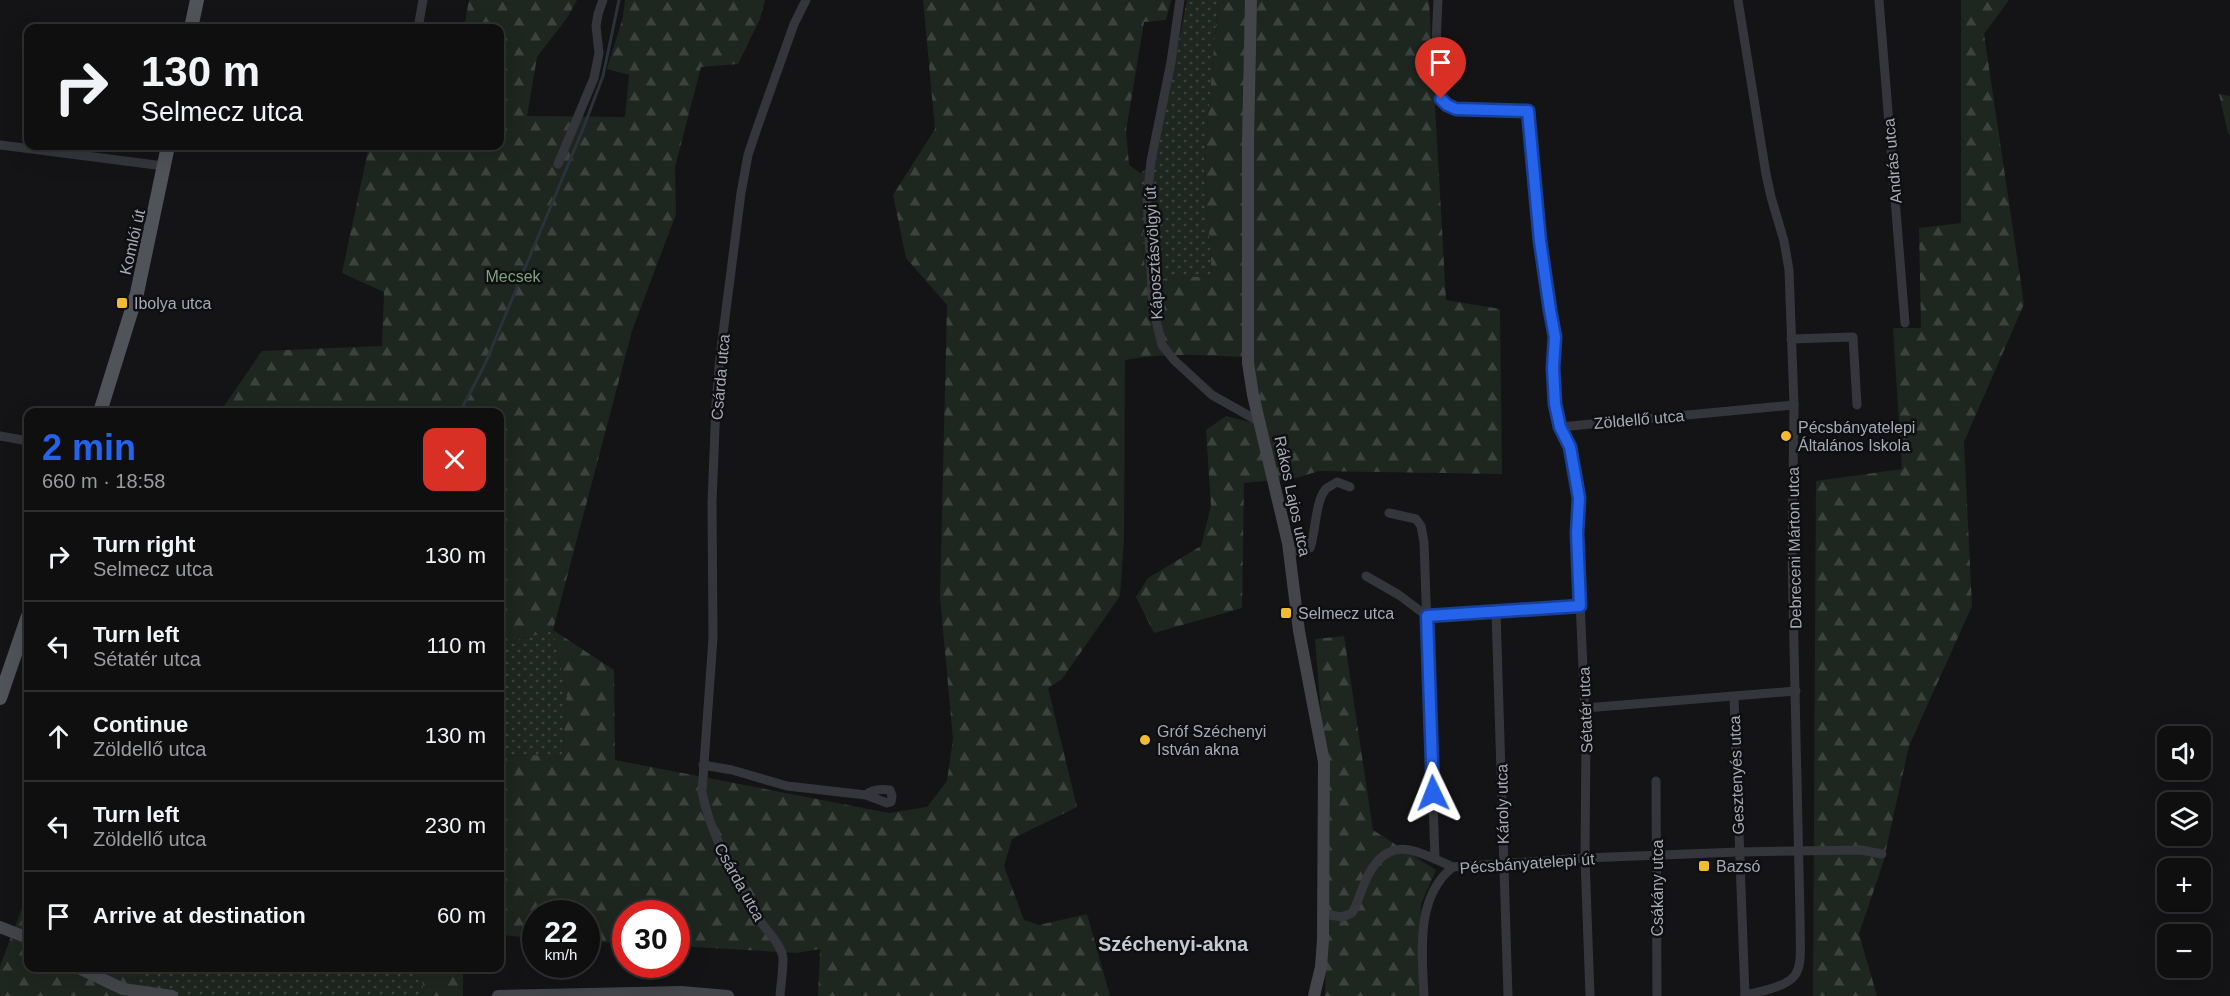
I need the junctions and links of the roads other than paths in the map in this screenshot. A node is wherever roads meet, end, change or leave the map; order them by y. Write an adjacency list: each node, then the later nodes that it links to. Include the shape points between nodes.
1 (197, 0): 10 (main road)
2 (423, 0): 11 (street)
3 (603, 0): 16 (street, via 597,20 599,53 594,78)
4 (806, 0): 39 (street, Csárda utca, via 756,131 741,194 716,405 711,523 713,638)
5 (1180, 0): 23 (street, Káposztásvölgyi út, via 1147,200 1153,308 1162,345 1174,360 1212,395)
6 (1251, 0): 23 (street, Rákos Lajos utca, via 1247,339)
7 (1438, 0): 24 (street, via 1437,80 1441,99 1456,109 1528,111 1540,241 1555,337 1555,404)
8 (1738, 0): 19 (street, Debreceni Márton utca, via 1770,197 1789,270)
9 (1879, 0): 18 (street, András utca)
10 (192, 24)
11 (419, 24)
12 (0, 145): 13 (street)
13 (24, 148)
14 (39, 150): 17 (street)
15 (167, 150): 17 (main road, Komlói út)
16 (558, 164)
17 (164, 166): 22 (main road, Komlói út, via 137,293)
18 (1905, 323)
19 (1791, 339): 20 (street, Debreceni Márton utca); 21 (street, via 1853,337)
20 (1794, 405): 24 (street, Zöldellő utca); 35 (street, Debreceni Márton utca, via 1792,556)
21 (1857, 405)
22 (101, 408)
23 (1260, 422): 29 (street, Rákos Lajos utca)
24 (1560, 427): 31 (street, Sétatér utca, via 1570,447 1579,498)
25 (0, 436): 26 (street)
26 (24, 440)
27 (1350, 487): 29 (street, via 1337,482 1325,489 1310,548)
28 (1389, 513): 33 (street, via 1416,519 1420,526)
29 (1290, 552): 50 (street, Rákos Lajos utca, via 1299,631 1324,762)
30 (1366, 576): 33 (street)
31 (1580, 606): 32 (street); 38 (street, Sétatér utca)
32 (1496, 612): 33 (street); 48 (street, Károly utca)
33 (1427, 616): 47 (street)
34 (24, 628): 36 (main road)
35 (1796, 691): 37 (street); 42 (street, Debreceni Márton utca)
36 (0, 698)
37 (1734, 698): 38 (street); 43 (street, Gesztenyés utca)
38 (1585, 708): 46 (street, Sétatér utca)
39 (703, 765): 41 (street, via 787,786); 58 (street, Csárda utca, via 702,792 717,842 783,959)
40 (1656, 781): 45 (street, Csákány utca)
41 (866, 795)
42 (1798, 850): 43 (street, Pécsbányatelepi út); 44 (street, Pécsbányatelepi út); 54 (street, Debreceni Márton utca, via 1800,968 1781,987)
43 (1738, 852): 45 (street, Pécsbányatelepi út); 54 (street, Gesztenyés utca)
44 (1882, 854)
45 (1657, 855): 46 (street, Pécsbányatelepi út); 63 (street, Csákány utca)
46 (1585, 858): 48 (street, Pécsbányatelepi út); 62 (street, Sétatér utca)
47 (1435, 859): 49 (street); 50 (street, via 1410,849 1389,853 1372,869 1352,913 1342,917)
48 (1503, 863): 49 (street, Pécsbányatelepi út); 61 (street, Károly utca)
49 (1453, 867): 60 (street, Pécsbányatelepi út, via 1430,896 1424,921)
50 (1324, 914): 59 (street, Rákos Lajos utca, via 1321,967)
51 (0, 927): 52 (street)
52 (24, 936)
53 (87, 972): 55 (street, via 123,989)
54 (1746, 995)
55 (172, 996)
56 (498, 996): 57 (street, via 681,992)
57 (728, 996)
58 (780, 996)
59 (1314, 996)
60 (1424, 996)
61 (1508, 996)
62 (1590, 996)
63 (1657, 996)

